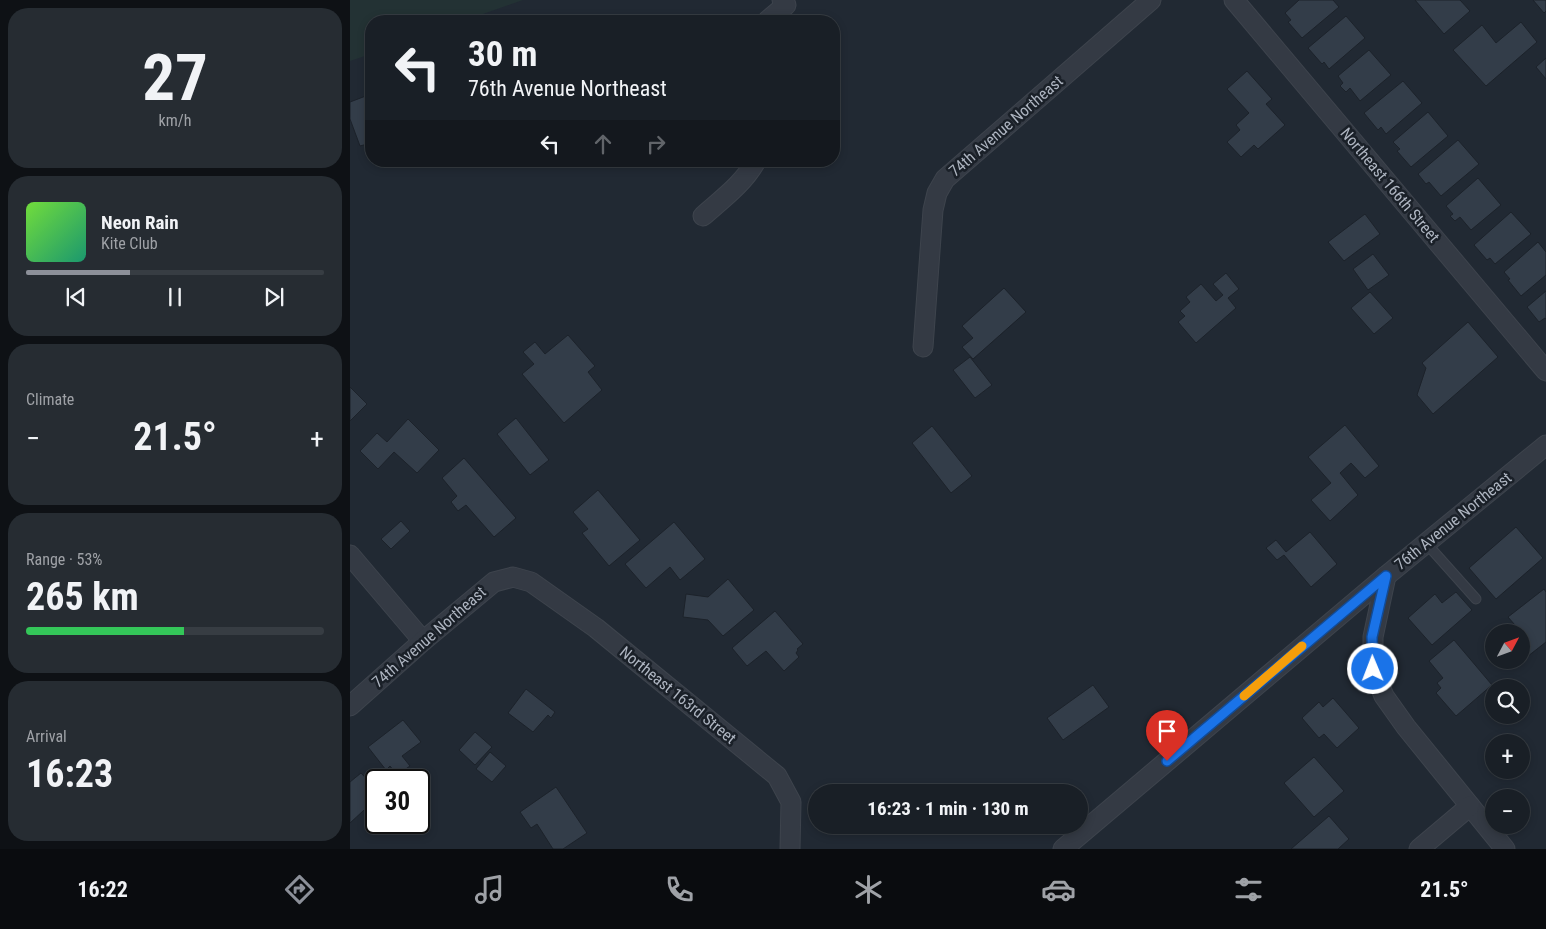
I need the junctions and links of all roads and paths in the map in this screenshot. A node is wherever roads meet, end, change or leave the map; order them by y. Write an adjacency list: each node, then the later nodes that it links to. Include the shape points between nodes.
1 (1152, 0): 7 (street, 74th Avenue Northeast, via 945,179 933,210)
2 (1234, 0): 8 (street, Northeast 166th Street)
3 (784, 3): 4 (street)
4 (773, 15)
5 (752, 167): 6 (street, via 743,180)
6 (703, 216)
7 (923, 347)
8 (1546, 371)
9 (1546, 445): 10 (street, 76th Avenue Northeast)
10 (1426, 543): 12 (street, 76th Avenue Northeast); 14 (lane)
11 (350, 555): 15 (street)
12 (1386, 576): 17 (street, via 1372,637 1373,669 1384,696); 19 (street, 76th Avenue Northeast)
13 (513, 577): 15 (street, 74th Avenue Northeast, via 494,582); 18 (street, Northeast 163rd Street, via 531,582 596,628 777,776 791,802)
14 (1476, 599)
15 (423, 641): 16 (street, 74th Avenue Northeast)
16 (350, 706)
17 (1470, 806): 20 (street); 21 (street)
18 (790, 849)
19 (1063, 849)
20 (1419, 849)
21 (1505, 849)

